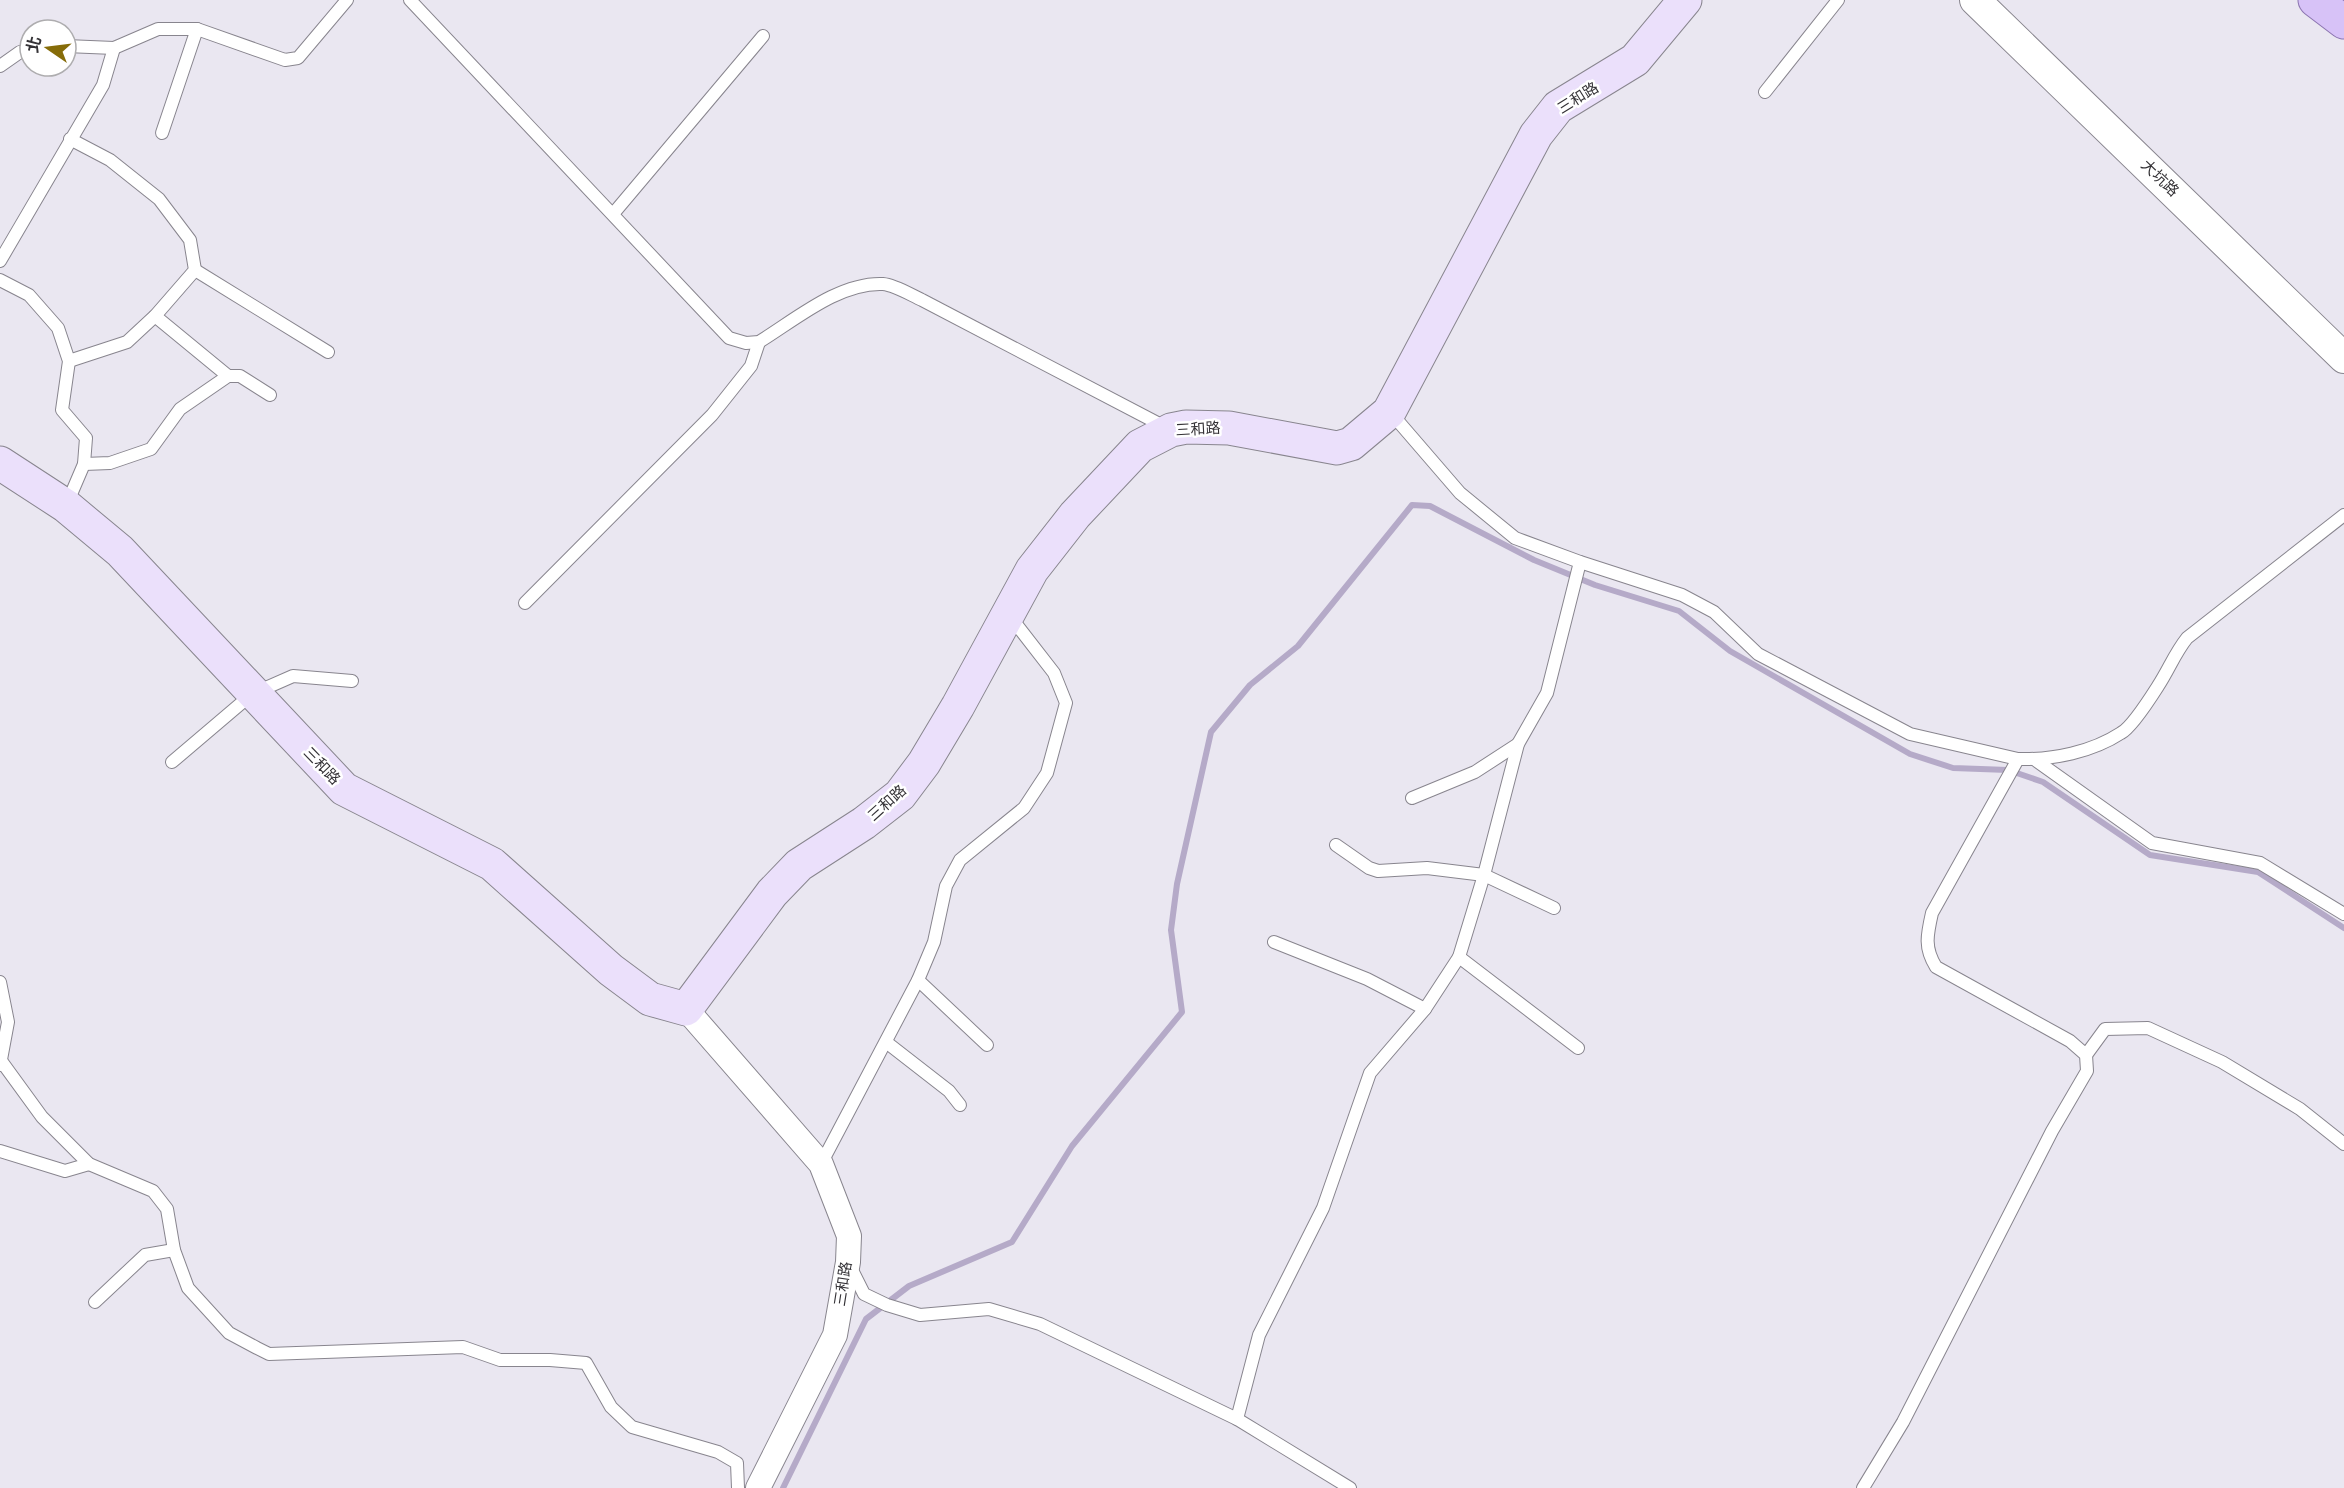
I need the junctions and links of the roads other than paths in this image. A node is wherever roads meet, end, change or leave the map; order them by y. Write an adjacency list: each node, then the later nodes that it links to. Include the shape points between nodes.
1 (347, 0): 8 (lane, via 298,58 285,60)
2 (410, 0): 17 (lane)
3 (1685, 0): 28 (main road, 三和路, via 1635,60 1558,107 1536,135)
4 (1838, 0): 14 (lane)
5 (1975, 0): 24 (street, 大坑路)
6 (2315, 0): 7 (main road)
7 (2344, 22)
8 (197, 29): 11 (lane, via 158,29); 15 (lane)
9 (764, 36): 17 (lane)
10 (78, 46): 11 (lane)
11 (114, 48): 16 (lane, via 103,85)
12 (18, 53): 13 (lane)
13 (0, 66)
14 (1765, 92)
15 (162, 133)
16 (70, 139): 18 (lane); 19 (lane, via 110,160 159,199 190,240)
17 (613, 214): 22 (lane, via 729,338)
18 (0, 261)
19 (195, 270): 21 (lane); 23 (lane)
20 (0, 280): 25 (lane, via 29,295 58,328)
21 (155, 316): 25 (lane, via 127,342); 26 (lane)
22 (759, 342): 29 (lane, via 836,295 885,284); 35 (lane, via 752,366 712,415)
23 (328, 352)
24 (2344, 358)
25 (69, 361): 31 (lane, via 62,410 86,438)
26 (228, 376): 27 (lane, via 240,376); 31 (lane, via 180,409 150,449 111,463)
27 (270, 395)
28 (1389, 412): 29 (main road, 三和路, via 1357,440 1337,448 1229,428); 34 (lane, via 1460,493 1515,538)
29 (1171, 430): 36 (main road, 三和路, via 1140,446 1075,515 1032,570)
30 (0, 463): 32 (main road, 三和路)
31 (84, 464): 32 (lane)
32 (66, 506): 38 (main road, 三和路, via 120,550)
33 (2344, 515): 41 (lane, via 2187,638 2158,686 2123,732 2087,750)
34 (1580, 562): 39 (lane, via 1547,693); 40 (lane, via 1682,595 1714,612 1758,654 1910,734)
35 (525, 603)
36 (1008, 614): 50 (lane, via 1054,673 1066,704 1060,736 1047,773 1024,808 960,860 952,871 934,942); 52 (main road, 三和路, via 924,763 900,795 799,865 772,892)
37 (352, 681): 38 (lane, via 293,676)
38 (252, 694): 42 (lane); 52 (main road, 三和路, via 344,789 492,864 611,970 650,999)
39 (1518, 744): 43 (lane, via 1475,772); 45 (lane)
40 (2018, 759): 41 (lane); 57 (lane, via 1932,913 1926,936 1927,952 1936,967 2070,1041)
41 (2034, 759): 47 (lane, via 2152,843 2260,863)
42 (172, 762)
43 (1412, 798)
44 (1336, 845): 45 (lane, via 1378,871 1427,868)
45 (1484, 875): 46 (lane); 49 (lane)
46 (1554, 908)
47 (2344, 914)
48 (1274, 942): 53 (lane, via 1367,979)
49 (1459, 957): 53 (lane); 56 (lane)
50 (918, 980): 54 (lane); 55 (lane)
51 (0, 982): 58 (lane, via 8,1022)
52 (687, 1009): 63 (street, 三和路)
53 (1425, 1009): 67 (lane, via 1371,1073 1323,1208 1259,1335)
54 (886, 1042): 59 (lane, via 949,1091); 63 (lane)
55 (987, 1045)
56 (1578, 1048)
57 (2086, 1055): 60 (lane, via 2105,1029 2148,1028 2222,1062 2300,1110); 71 (lane, via 2087,1071 2052,1131 1903,1422)
58 (1, 1063): 62 (lane, via 42,1118)
59 (960, 1105)
60 (2344, 1144)
61 (0, 1151): 62 (lane, via 66,1171)
62 (89, 1164): 64 (lane, via 153,1191 167,1209)
63 (821, 1164): 65 (street, 三和路, via 849,1236)
64 (174, 1250): 66 (lane, via 145,1255); 68 (lane, via 188,1288 208,1311 229,1333 269,1354 463,1347 500,1360 586,1363 611,1407 632,1427 718,1452 737,1463)
65 (848, 1262): 67 (lane, via 864,1294 887,1305 920,1315 989,1309 1040,1324); 69 (street, 三和路, via 835,1335)
66 (95, 1302)
67 (1237, 1419): 70 (lane)
68 (738, 1488)
69 (758, 1488)
70 (1350, 1488)
71 (1863, 1488)

